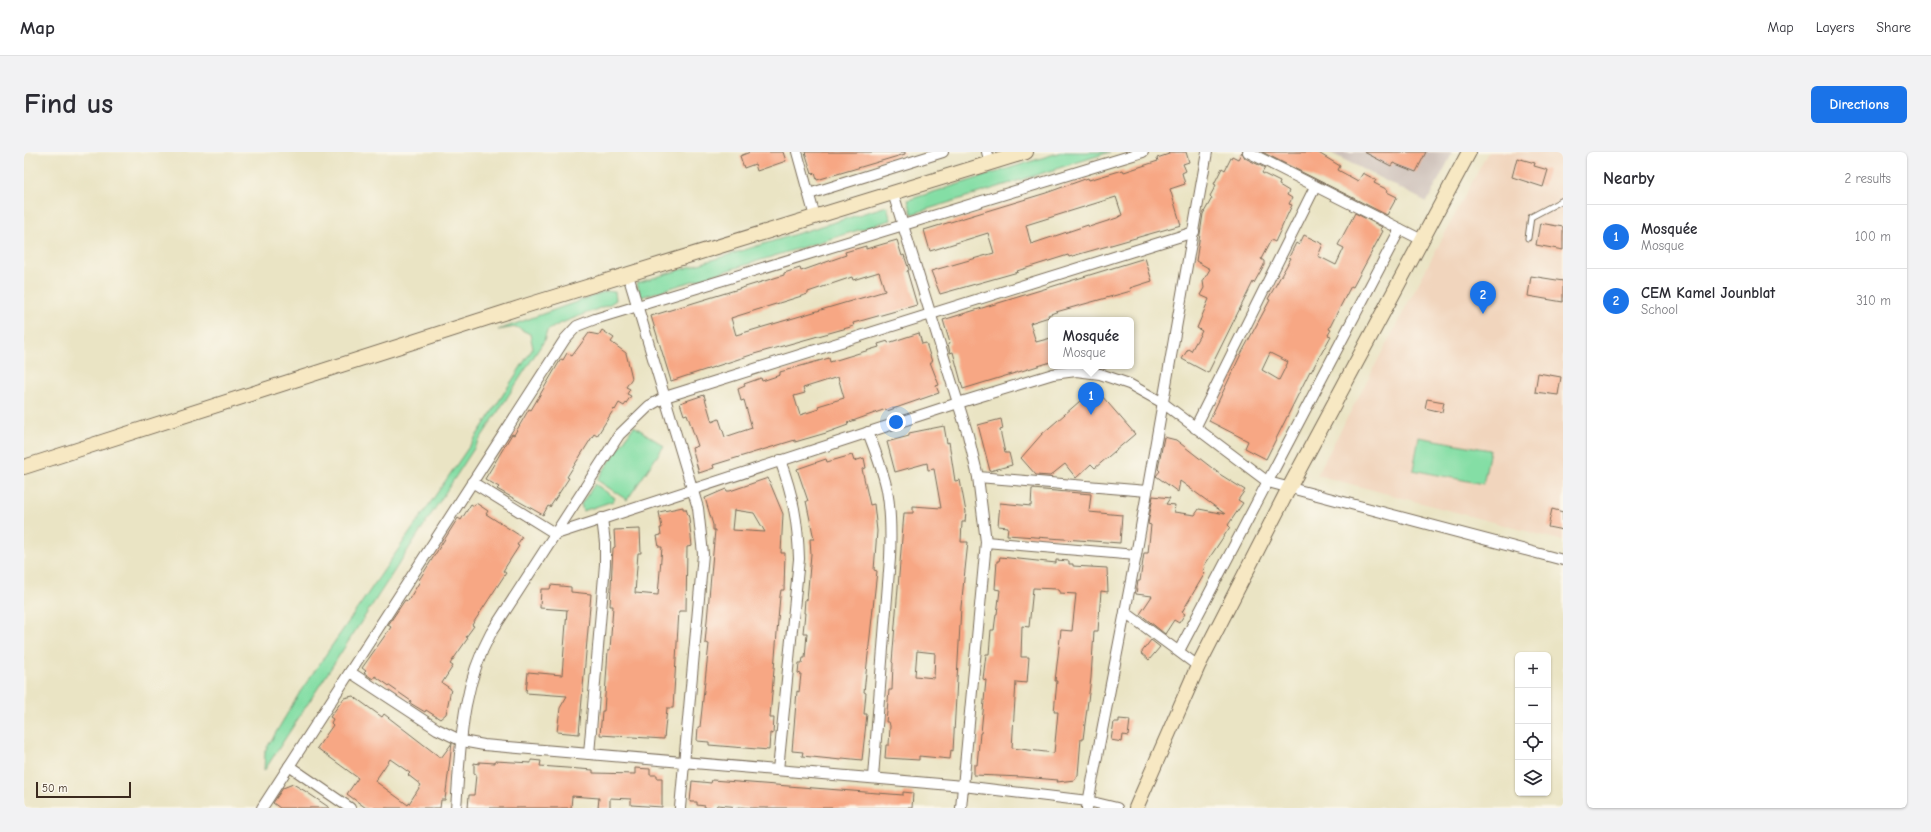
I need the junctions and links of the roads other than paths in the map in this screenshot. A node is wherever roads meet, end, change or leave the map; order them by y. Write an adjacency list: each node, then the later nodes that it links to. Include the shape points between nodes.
1 (797, 152): 11 (street)
2 (943, 152): 11 (street)
3 (1026, 152): 8 (street)
4 (1143, 152): 14 (street)
5 (1207, 152): 16 (street)
6 (1248, 152): 9 (street)
7 (1469, 152): 18 (street)
8 (989, 158): 10 (street)
9 (1315, 187): 15 (street); 25 (street)
10 (893, 193): 13 (street); 14 (street)
11 (809, 194): 13 (street)
12 (1563, 200): 17 (lane, via 1531,217)
13 (816, 217): 19 (street)
14 (903, 225): 20 (street); 21 (street)
15 (1400, 229): 18 (street); 31 (street)
16 (1194, 232): 21 (street); 24 (street)
17 (1528, 238)
18 (1422, 240): 33 (street)
19 (628, 275): 20 (street); 28 (street)
20 (638, 307): 22 (street); 30 (street, via 577,326 565,338)
21 (930, 314): 22 (street); 23 (street)
22 (665, 397): 32 (street); 36 (street, via 649,406 619,435)
23 (958, 403): 24 (street, via 1053,374 1076,371 1100,374 1122,382); 26 (street); 29 (street)
24 (1163, 403): 25 (street); 34 (street)
25 (1195, 428): 31 (street)
26 (868, 432): 27 (street); 49 (street, via 887,490 891,526)
27 (780, 460): 32 (street); 48 (street, via 795,508 799,531 799,559)
28 (24, 467)
29 (978, 478): 34 (street); 37 (street)
30 (472, 482): 36 (street); 43 (street)
31 (1268, 482): 33 (street); 41 (street)
32 (693, 488): 35 (street); 46 (street, via 703,554)
33 (1289, 488): 39 (street); 42 (street)
34 (1147, 491): 38 (street)
35 (602, 518): 36 (street); 45 (street, via 605,564)
36 (556, 534): 44 (street, via 479,655 465,708)
37 (986, 542): 38 (street); 50 (street)
38 (1136, 555): 40 (street)
39 (1563, 560)
40 (1125, 612): 41 (street); 51 (street)
41 (1180, 651): 42 (street)
42 (1198, 666): 58 (street)
43 (350, 672): 44 (street, via 437,729); 47 (street)
44 (462, 741): 45 (street); 54 (street)
45 (589, 754): 46 (street)
46 (685, 762): 48 (street); 55 (street)
47 (289, 766): 52 (street); 53 (street)
48 (778, 770): 49 (street)
49 (873, 778): 50 (street)
50 (963, 786): 51 (street); 56 (street)
51 (1088, 804): 57 (street)
52 (262, 808)
53 (350, 808)
54 (456, 808)
55 (680, 808)
56 (961, 808)
57 (1117, 808)
58 (1136, 808)

